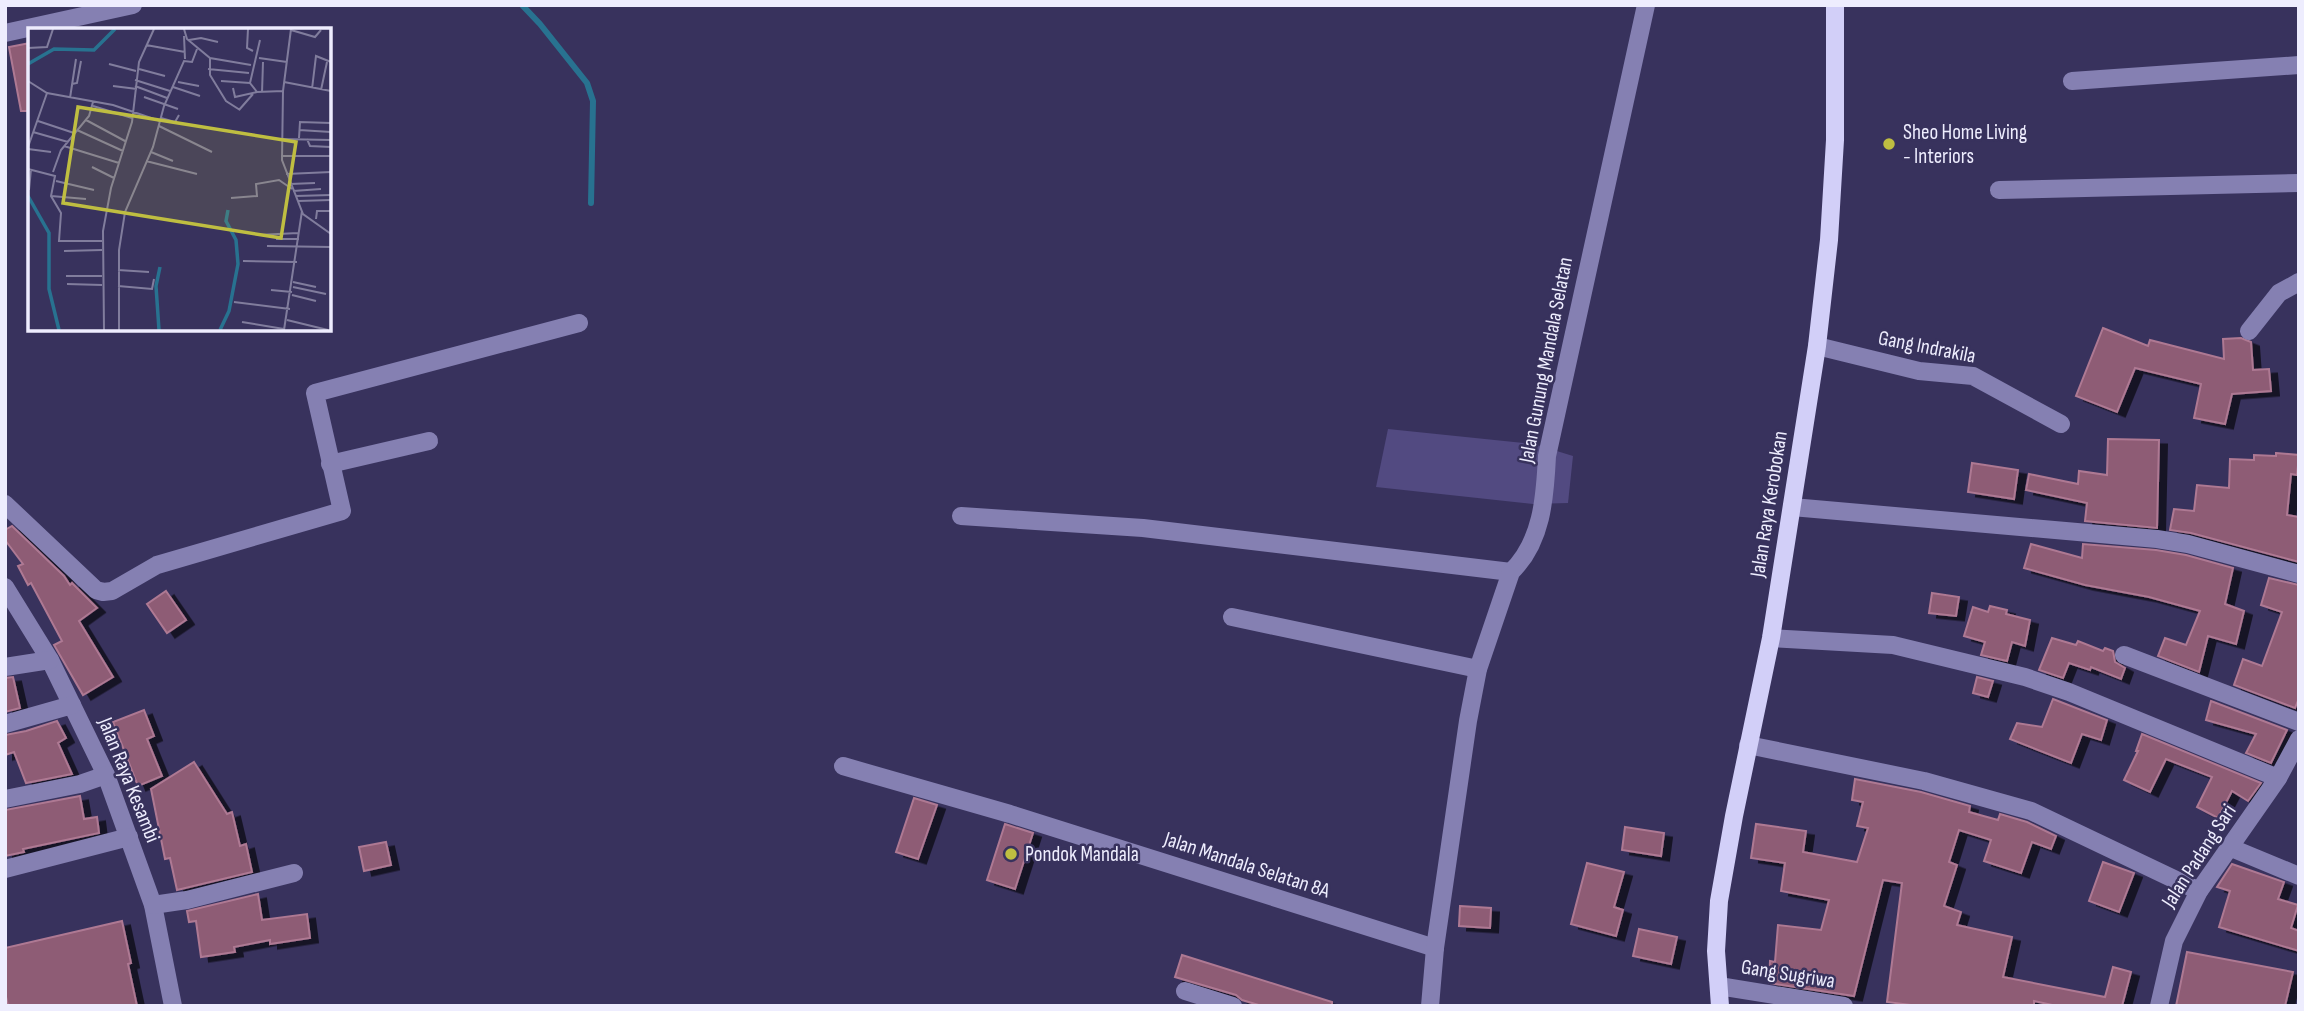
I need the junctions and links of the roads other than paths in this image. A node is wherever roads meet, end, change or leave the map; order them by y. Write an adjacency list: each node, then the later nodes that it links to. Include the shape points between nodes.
1 (133, 5): 4 (street)
2 (1646, 5): 19 (street, Jalan Gunung Mandala Selatan, via 1547,456 1544,505 1532,540)
3 (1835, 5): 12 (main road, Jalan Raya Kerobokan, via 1833,177)
4 (5, 33)
5 (2299, 65): 6 (street)
6 (2072, 80)
7 (2299, 183): 8 (street)
8 (1999, 190)
9 (2299, 282): 11 (street, via 2280,293)
10 (579, 323): 15 (street, via 315,393)
11 (2249, 331)
12 (1817, 346): 13 (street, Gang Indrakila, via 1919,371 1973,376); 17 (main road, Jalan Raya Kerobokan)
13 (2061, 424)
14 (429, 441): 15 (street)
15 (330, 464): 16 (street, via 342,511 157,565 112,591 96,590)
16 (5, 504)
17 (1792, 507): 20 (street, via 2157,539); 23 (main road, Jalan Raya Kerobokan)
18 (961, 516): 19 (street, via 1143,528)
19 (1511, 572): 27 (street, Jalan Gunung Mandala Selatan)
20 (2299, 574)
21 (5, 587): 25 (street, Jalan Raya Kesambi)
22 (1232, 617): 27 (street)
23 (1770, 638): 32 (main road, Jalan Raya Kerobokan); 35 (street, via 1894,645 2025,677)
24 (2124, 654): 29 (street)
25 (50, 660): 26 (street); 28 (street, Jalan Raya Kesambi)
26 (5, 667)
27 (1478, 669): 44 (street, Jalan Gunung Mandala Selatan)
28 (72, 705): 30 (street); 34 (street, Jalan Raya Kesambi)
29 (2299, 722)
30 (5, 724)
31 (2298, 741): 35 (street, Jalan Padang Sari)
32 (1748, 745): 42 (street, via 1924,781 2031,811); 50 (main road, Jalan Raya Kerobokan, via 1719,901)
33 (844, 766): 44 (street, Jalan Mandala Selatan 8A)
34 (106, 775): 36 (street); 37 (street, Jalan Raya Kesambi)
35 (2278, 778): 38 (street, Jalan Padang Sari)
36 (5, 799)
37 (129, 837): 39 (street); 43 (street, Jalan Raya Kesambi)
38 (2229, 847): 41 (street); 42 (street, Jalan Padang Sari)
39 (5, 869)
40 (294, 873): 43 (street)
41 (2299, 876)
42 (2199, 891): 52 (street, Jalan Padang Sari, via 2174,941)
43 (153, 905): 47 (street, Jalan Raya Kesambi)
44 (1435, 948): 49 (street, Jalan Gunung Mandala Selatan)
45 (1725, 987): 51 (street, Gang Sugriwa)
46 (1185, 991): 48 (street)
47 (173, 1006)
48 (1233, 1006)
49 (1430, 1006)
50 (1720, 1006)
51 (1844, 1006)
52 (2159, 1006)

